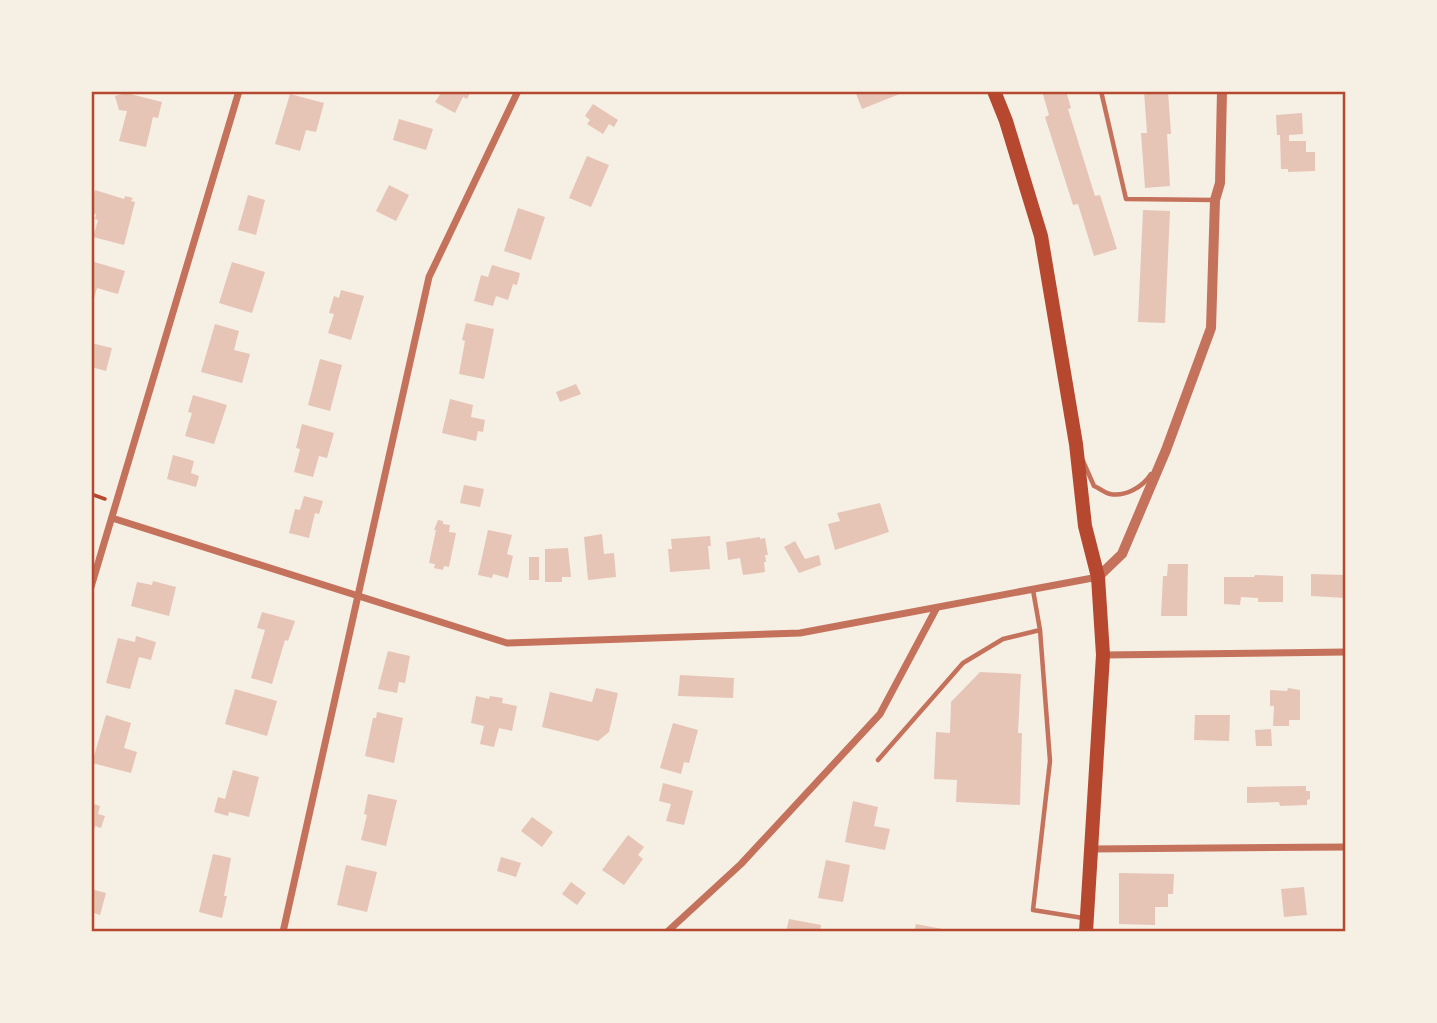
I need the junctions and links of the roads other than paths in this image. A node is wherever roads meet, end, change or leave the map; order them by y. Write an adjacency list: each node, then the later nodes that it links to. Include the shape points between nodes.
1 (239, 91): 9 (street)
2 (518, 91): 13 (street, via 429,276)
3 (994, 91): 7 (main road, via 1041,236)
4 (1101, 91): 6 (lane, via 1126,199)
5 (1222, 91): 6 (street, via 1220,183)
6 (1215, 200): 8 (street, via 1211,328)
7 (1076, 444): 8 (lane, via 1094,486 1110,494 1129,492 1146,482); 10 (main road, via 1085,526)
8 (1166, 450): 10 (street, via 1122,554)
9 (112, 518): 11 (street); 13 (street)
10 (1098, 576): 12 (street); 17 (main road)
11 (91, 587)
12 (1033, 590): 14 (street); 15 (lane)
13 (358, 594): 14 (street, via 507,643 800,633); 22 (street)
14 (936, 608): 23 (street, via 880,713 741,864)
15 (1040, 630): 18 (lane, via 1003,639 962,663); 21 (lane, via 1050,761 1033,910)
16 (1346, 652): 17 (street)
17 (1103, 655): 20 (main road)
18 (878, 760)
19 (1346, 847): 20 (street)
20 (1089, 848): 21 (main road)
21 (1086, 925)
22 (283, 932)
23 (667, 932)

